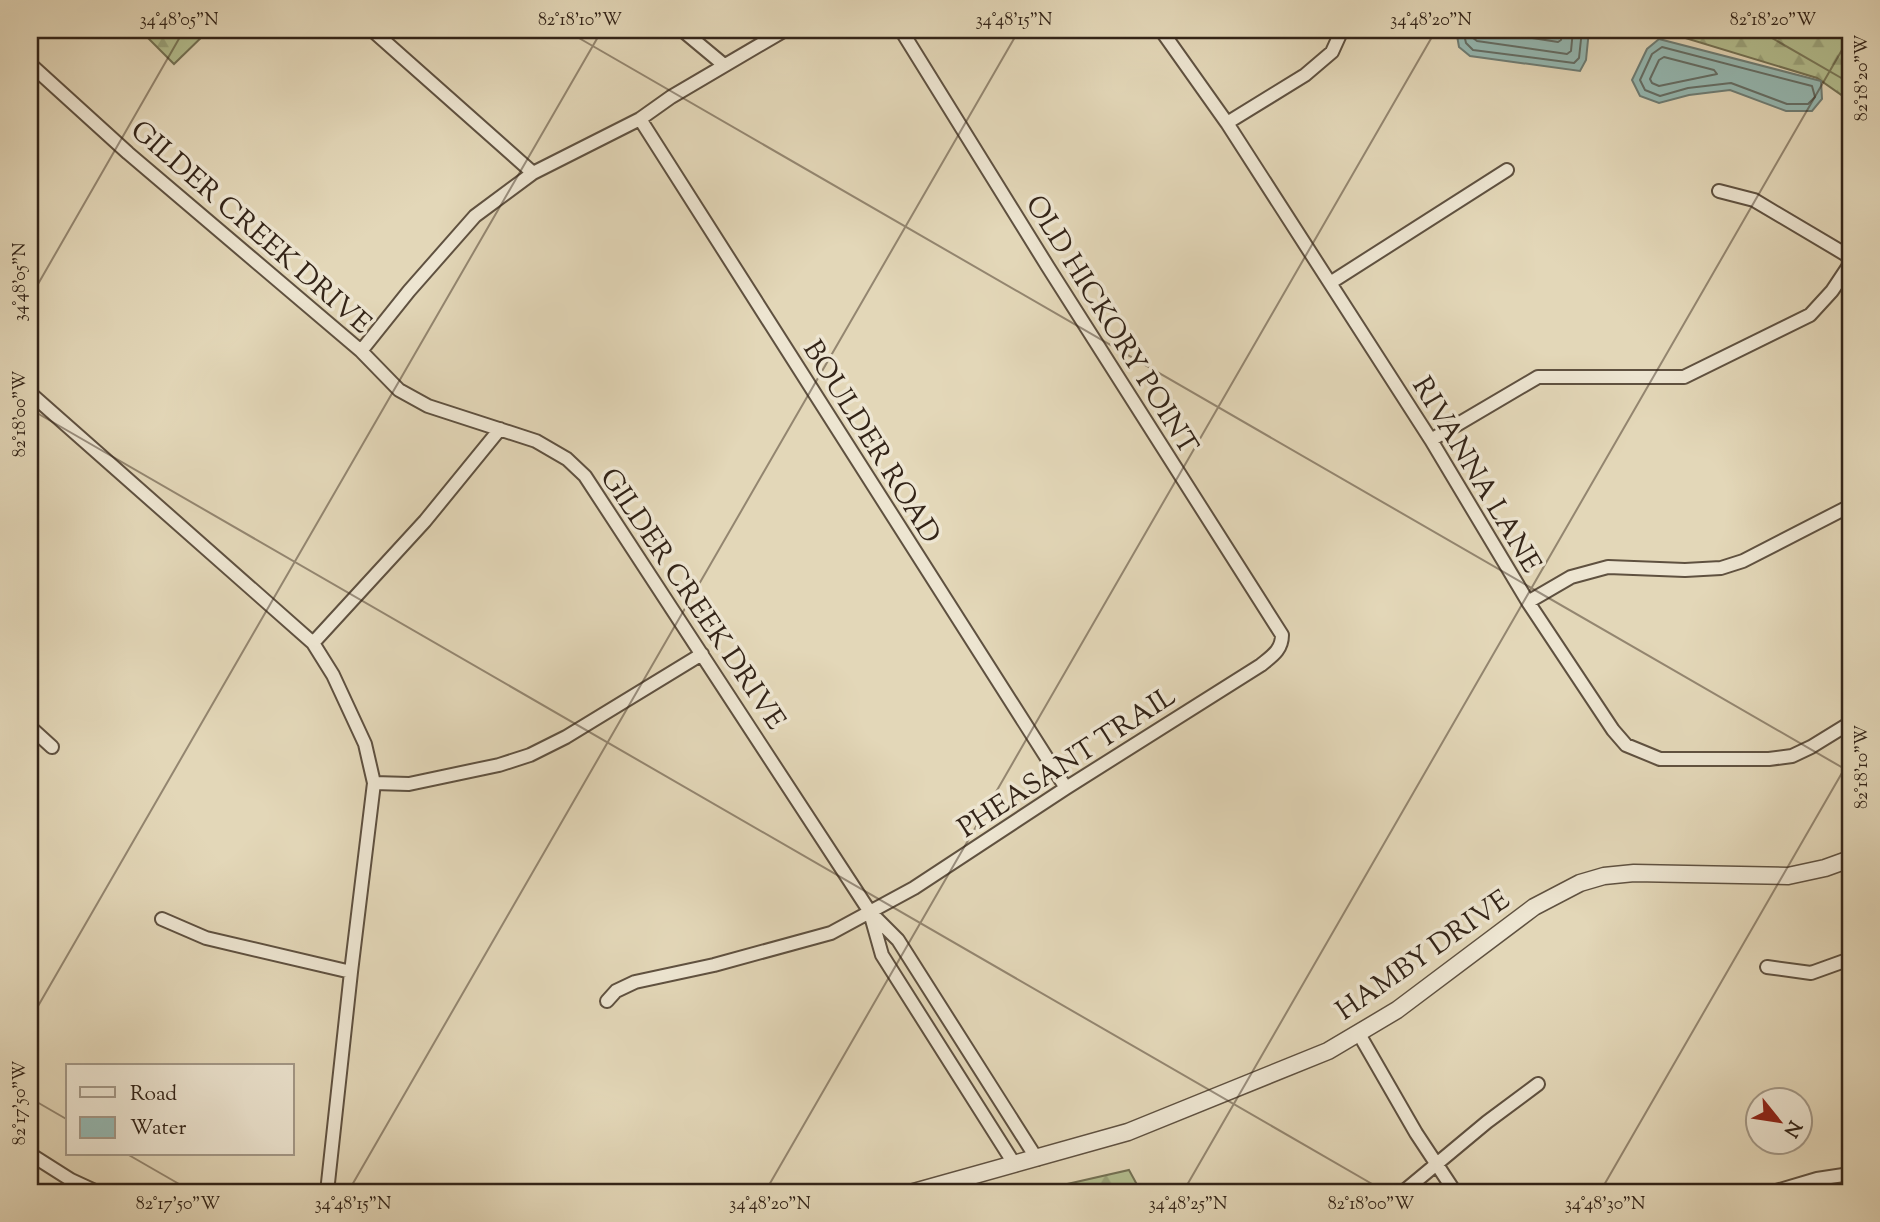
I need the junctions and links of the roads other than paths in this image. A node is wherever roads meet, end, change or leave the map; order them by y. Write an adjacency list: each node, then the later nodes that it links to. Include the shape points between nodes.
1 (372, 30): 12 (street)
2 (682, 30): 8 (street)
3 (785, 30): 8 (street)
4 (901, 30): 24 (street, OLD HICKORY POINT, via 1282,635)
5 (1161, 30): 10 (street, RIVANNA LANE)
6 (1342, 30): 10 (street, via 1332,52 1305,75)
7 (30, 64): 17 (street, GILDER CREEK DRIVE)
8 (724, 65): 9 (street)
9 (640, 119): 12 (street); 30 (street, BOULDER ROAD)
10 (1227, 123): 16 (street, RIVANNA LANE)
11 (1507, 170): 16 (street)
12 (533, 173): 17 (street, via 457,234)
13 (1719, 191): 14 (street, via 1754,200)
14 (1850, 257)
15 (1850, 264): 20 (street, via 1810,315 1684,377 1538,377)
16 (1330, 283): 20 (street, RIVANNA LANE)
17 (361, 351): 19 (street, GILDER CREEK DRIVE, via 389,382 413,398)
18 (30, 393): 23 (street)
19 (500, 429): 23 (street, via 425,521); 25 (street, GILDER CREEK DRIVE, via 546,446 585,476)
20 (1431, 440): 22 (street, RIVANNA LANE)
21 (1850, 506): 22 (street, via 1744,561 1721,568 1608,567 1571,577)
22 (1528, 601): 26 (street, RIVANNA LANE, via 1613,730 1626,746 1643,753 1660,759 1769,760 1792,756)
23 (313, 643): 29 (street, via 365,744)
24 (1282, 644): 30 (street, PHEASANT TRAIL, via 1261,665)
25 (702, 654): 29 (street, via 530,755 409,784); 32 (street, GILDER CREEK DRIVE)
26 (1850, 723)
27 (30, 727): 28 (street)
28 (52, 747)
29 (374, 783): 36 (street)
30 (1066, 788): 32 (street, PHEASANT TRAIL)
31 (1850, 859): 38 (street, HAMBY DRIVE, via 1788,876 1634,873 1580,883 1534,907)
32 (870, 912): 37 (street, PHEASANT TRAIL, via 831,933 635,982); 41 (street, GILDER CREEK DRIVE, via 898,940); 43 (street, GILDER CREEK DRIVE, via 882,955)
33 (162, 919): 36 (street, via 206,938)
34 (1850, 959): 35 (street, via 1811,973)
35 (1767, 967)
36 (351, 972): 46 (street)
37 (607, 1001)
38 (1359, 1034): 41 (street, HAMBY DRIVE, via 1296,1065 1128,1132); 42 (street)
39 (1538, 1084): 42 (street)
40 (30, 1154): 45 (street)
41 (1037, 1158): 43 (street, HAMBY DRIVE)
42 (1436, 1163): 48 (street); 49 (street)
43 (1015, 1164): 47 (street, HAMBY DRIVE)
44 (1850, 1174): 50 (street)
45 (97, 1192)
46 (327, 1192)
47 (914, 1192)
48 (1403, 1192)
49 (1455, 1192)
50 (1773, 1192)

